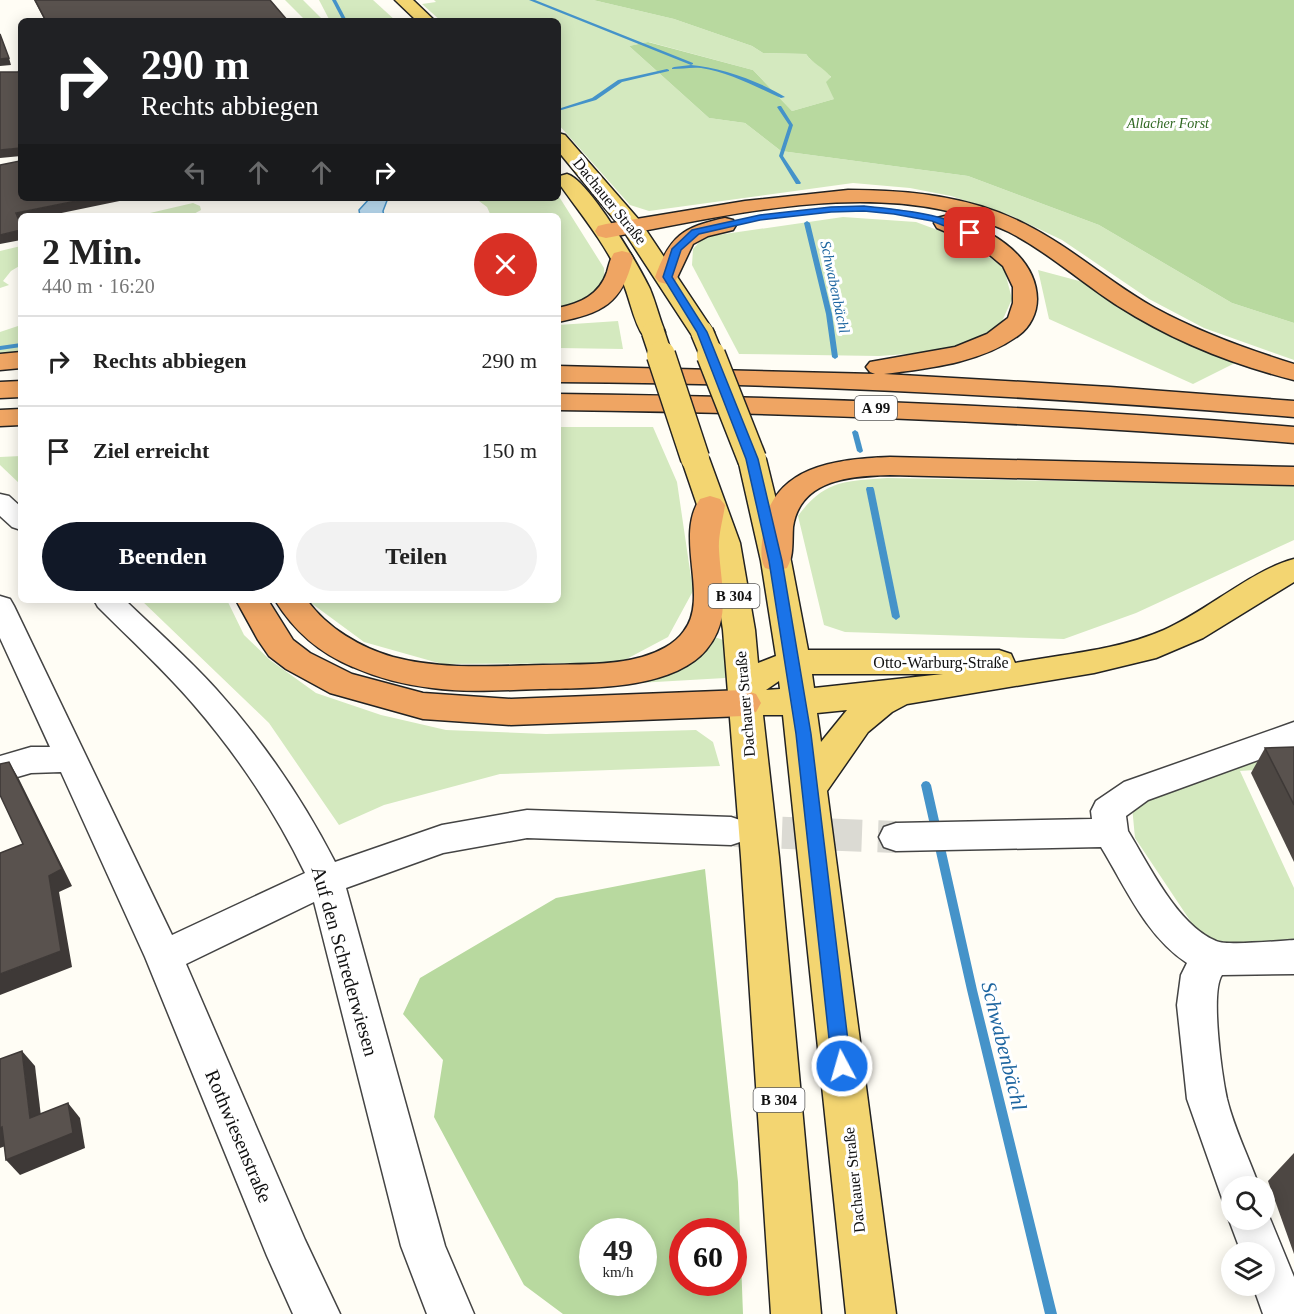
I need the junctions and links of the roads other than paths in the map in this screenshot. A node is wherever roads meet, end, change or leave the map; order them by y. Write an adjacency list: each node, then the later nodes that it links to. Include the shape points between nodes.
1 (396, 4): 2 (main road); 3 (main road)
2 (404, 18)
3 (422, 18)
4 (561, 142): 6 (main road, Dachauer Straße / B 304)
5 (561, 173): 7 (main road, Dachauer Straße / B 304)
6 (632, 226): 7 (highway); 9 (main road, Dachauer Straße / B 304); 13 (highway, via 813,197 868,195 960,207 1015,228 1082,268 1128,302 1178,328)
7 (606, 231): 8 (main road, Dachauer Straße / B 304)
8 (622, 258): 10 (highway, via 612,290 599,303); 27 (main road, Dachauer Straße / B 304, bridge, via 640,292)
9 (667, 277): 15 (highway, via 677,249 696,232 760,218 864,209 914,215 958,227 1005,255 1025,283 1022,318 1012,329 971,351); 29 (main road, Dachauer Straße / B 304, bridge, via 702,332 752,459)
10 (561, 314)
11 (18, 360): 12 (highway)
12 (0, 362)
13 (1294, 372)
14 (561, 374): 15 (highway, A 99)
15 (793, 379): 19 (highway, A 99, via 1069,392)
16 (18, 389): 17 (highway)
17 (0, 390)
18 (566, 403): 24 (highway, A 99, via 765,404 963,411)
19 (1294, 409)
20 (18, 417): 21 (highway)
21 (0, 418)
22 (0, 432): 23 (highway)
23 (18, 433)
24 (1294, 435)
25 (1294, 476): 29 (highway, via 847,468 818,476 796,490 780,519)
26 (0, 502): 28 (street)
27 (710, 505): 33 (highway, via 704,548 709,611 704,625 695,641 681,653 644,669 555,677 479,679 422,675 371,662 340,648 313,629); 38 (main road, Dachauer Straße / B 304, via 725,543 739,630)
28 (18, 518)
29 (776, 561): 35 (main road, Dachauer Straße / B 304)
30 (1294, 568): 36 (main road, Otto-Warburg-Straße, via 1174,639)
31 (111, 603): 47 (street, Auf den Schrederwiesen, via 216,709 268,778)
32 (254, 603): 38 (highway, via 281,648 298,661 342,684 423,706 511,712)
33 (293, 603)
34 (0, 606): 41 (street, Rothwiesenstraße)
35 (794, 662): 36 (main road, Otto-Warburg-Straße); 38 (main road, via 762,675); 39 (main road, Dachauer Straße / B 304)
36 (1088, 662): 37 (main road, Otto-Warburg-Straße)
37 (911, 691): 39 (main road, Otto-Warburg-Straße); 43 (main road, via 886,699 855,723)
38 (744, 696): 39 (main road, Otto-Warburg-Straße); 55 (main road, Dachauer Straße / B 304)
39 (799, 703): 43 (main road, Dachauer Straße / B 304)
40 (1294, 734): 45 (street, via 1136,791 1108,811)
41 (73, 759): 42 (street, via 31,760); 48 (street, Rothwiesenstraße)
42 (0, 769)
43 (810, 788): 56 (main road, Dachauer Straße / B 304)
44 (731, 831): 47 (street, via 527,824 442,838)
45 (1111, 833): 46 (street); 50 (street, via 1162,917 1184,940)
46 (896, 837)
47 (326, 880): 48 (street); 54 (street, Auf den Schrederwiesen, via 423,1246)
48 (164, 957): 53 (street, Rothwiesenstraße)
49 (1294, 957): 50 (street)
50 (1212, 959): 51 (street, via 1200,975 1196,1005 1207,1099)
51 (1234, 1176)
52 (1275, 1286): 57 (street)
53 (317, 1314)
54 (451, 1314)
55 (796, 1314)
56 (871, 1314)
57 (1286, 1314)

